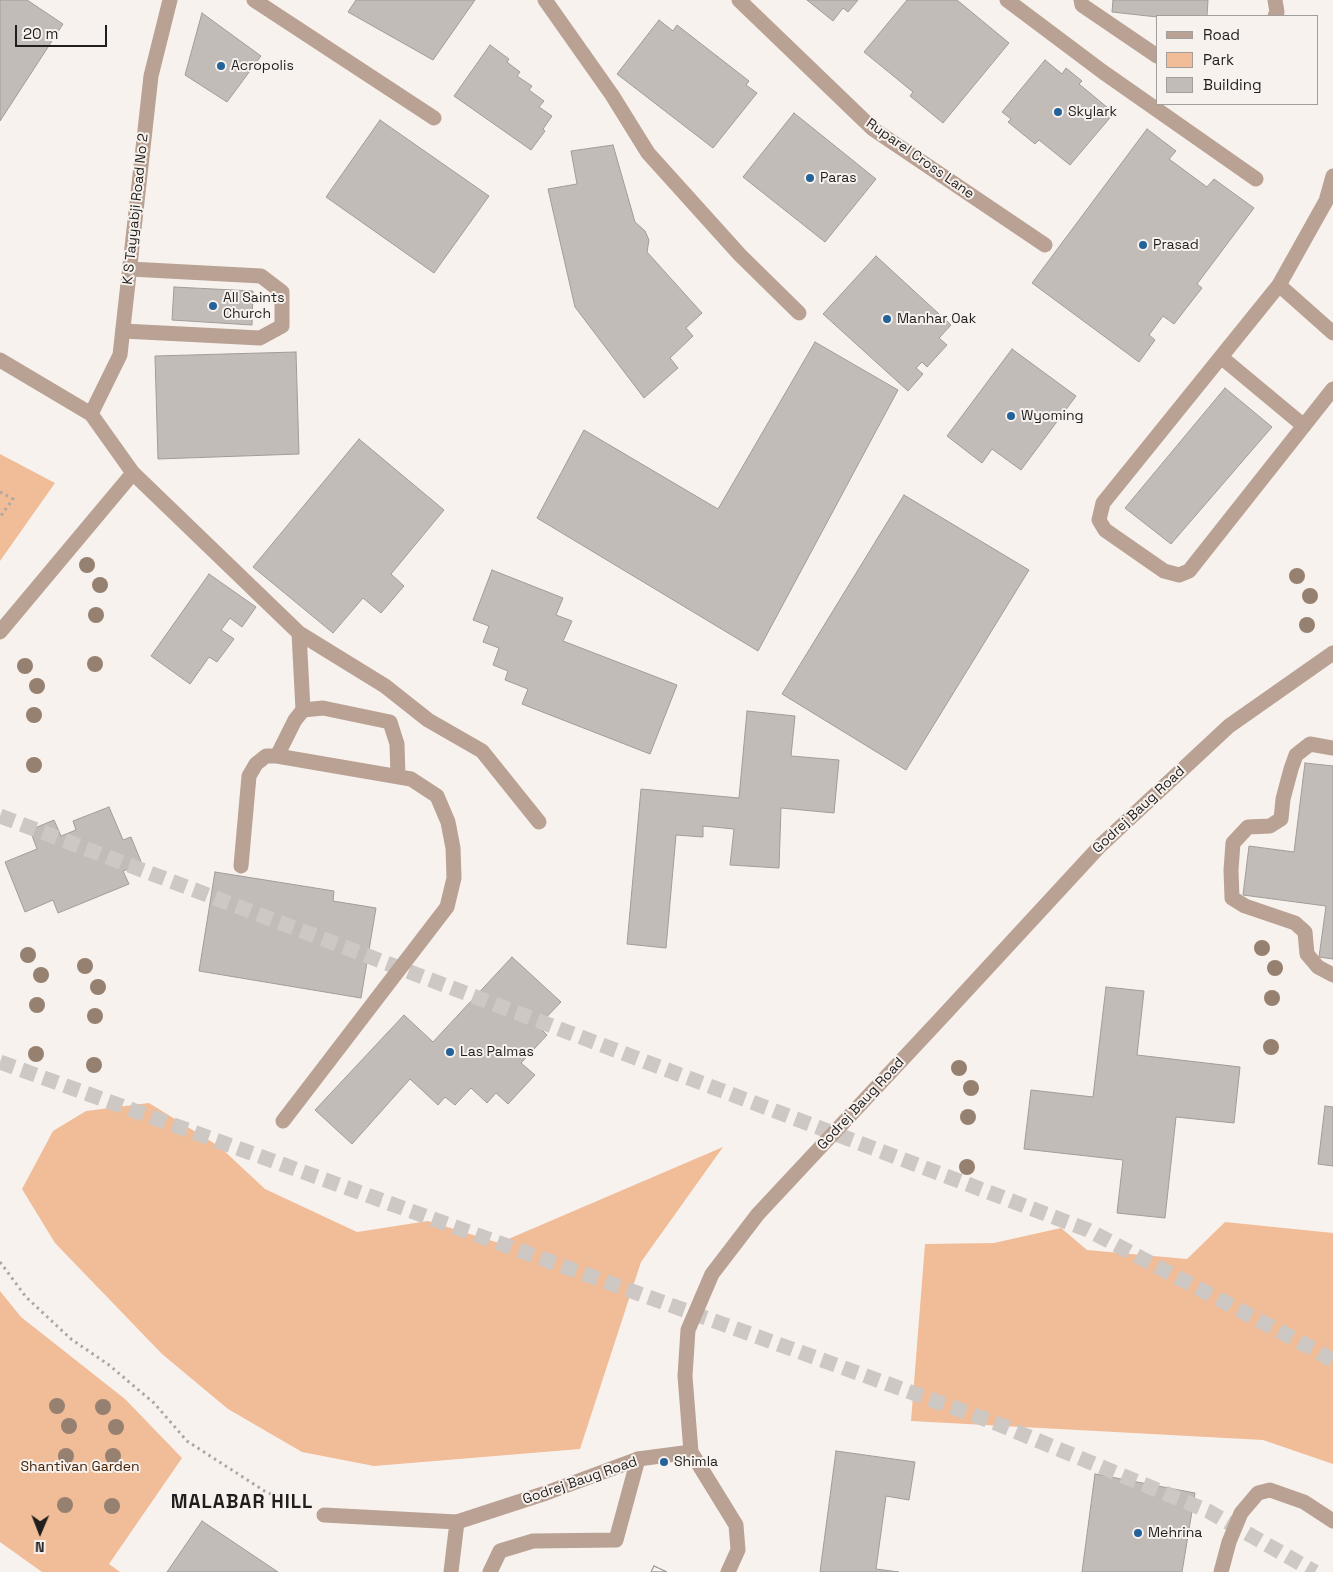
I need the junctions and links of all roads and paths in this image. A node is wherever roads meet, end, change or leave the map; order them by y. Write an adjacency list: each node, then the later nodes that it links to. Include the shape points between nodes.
1 (170, 0): 15 (street, K S Tayyabji Road No 2, via 151,76)
2 (254, 0): 10 (street)
3 (545, 0): 17 (street, via 612,95 648,153 740,255)
4 (739, 0): 14 (street, Ruparel Cross Lane, via 873,129)
5 (1007, 0): 12 (street)
6 (1081, 0): 9 (street, via 1082,5)
7 (1275, 0): 8 (street)
8 (1276, 15)
9 (1156, 55)
10 (434, 118)
11 (1333, 176): 13 (street)
12 (1256, 179)
13 (1331, 203): 16 (street)
14 (1045, 244)
15 (130, 269): 18 (street, K S Tayyabji Road No 2); 18 (street, via 262,276 282,292 282,326 260,338)
16 (1279, 285): 19 (street); 20 (street)
17 (799, 313)
18 (123, 331): 23 (street, K S Tayyabji Road No 2, via 120,355)
19 (1333, 333)
20 (1221, 357): 24 (street); 24 (street, via 1103,503 1100,520 1105,530 1164,571 1179,576 1189,571)
21 (0, 360): 23 (street)
22 (1333, 389): 24 (street)
23 (92, 414): 25 (street)
24 (1304, 426)
25 (134, 472): 28 (street); 29 (street)
26 (0, 492): 27 (path, via 13,499)
27 (0, 518)
28 (0, 632)
29 (299, 632): 31 (street); 35 (street, via 385,686 428,720 482,751)
30 (1333, 653): 40 (street, Godrej Baug Road, via 1229,726 1100,846 758,1214 712,1274 688,1330 685,1376)
31 (303, 710): 33 (street); 34 (street, via 323,708 390,722 397,744)
32 (1333, 748): 37 (street, via 1310,744 1296,755 1290,769 1281,819 1270,826 1248,827 1233,843 1231,870 1232,898 1245,906 1295,922 1305,932 1307,954 1318,967)
33 (276, 756): 34 (street); 36 (street, via 266,756 249,776)
34 (398, 776): 38 (street, via 411,779 436,796 448,822 454,878 447,907)
35 (539, 822)
36 (241, 866)
37 (1333, 975)
38 (283, 1120)
39 (0, 1262): 42 (path, via 26,1297 71,1339 109,1365 154,1403 187,1441 266,1492)
40 (691, 1452): 41 (street, Godrej Baug Road); 47 (street, via 736,1525 738,1550)
41 (638, 1460): 44 (street, Godrej Baug Road); 46 (street, via 616,1540 533,1541 500,1551)
42 (324, 1515): 44 (street)
43 (1333, 1520): 48 (street, via 1304,1502 1270,1490 1258,1493 1241,1513)
44 (457, 1522): 45 (street)
45 (451, 1572)
46 (490, 1572)
47 (728, 1572)
48 (1221, 1572)

